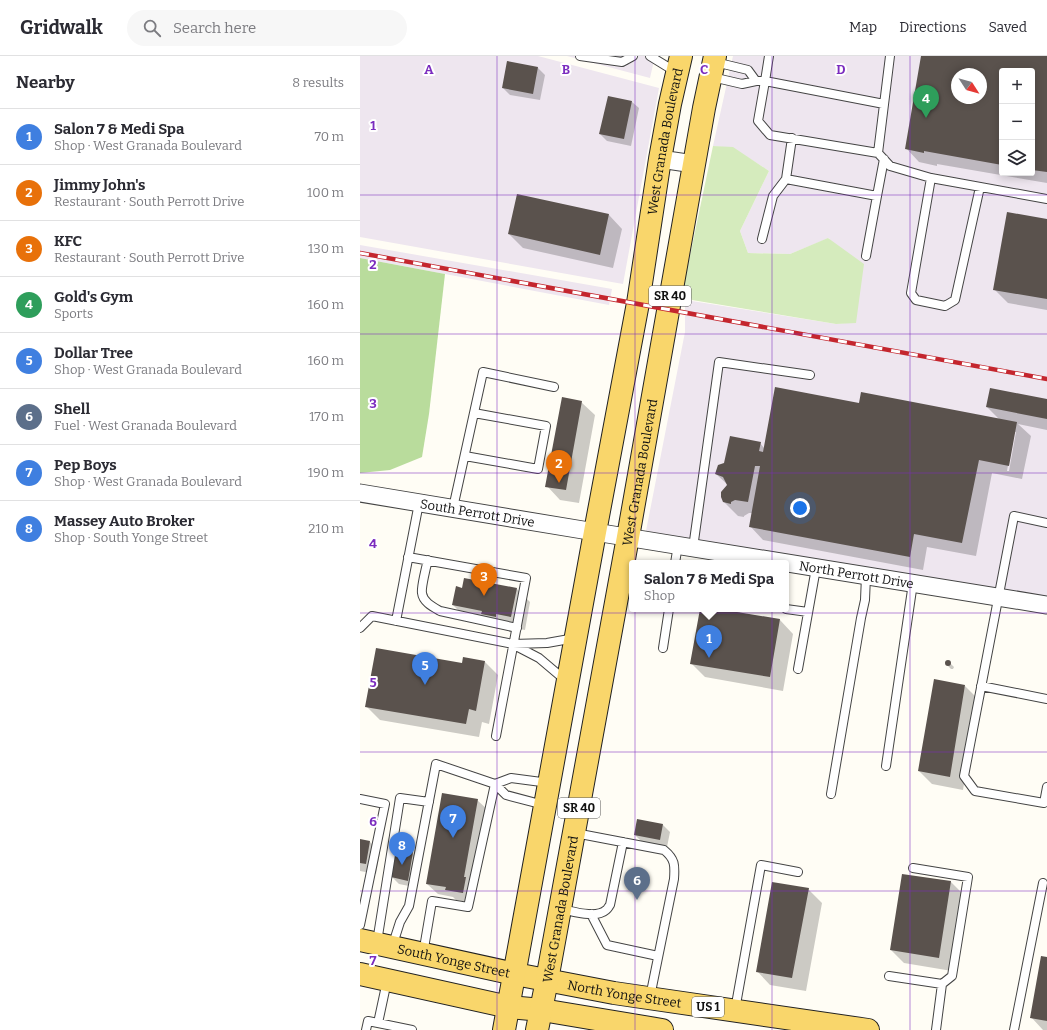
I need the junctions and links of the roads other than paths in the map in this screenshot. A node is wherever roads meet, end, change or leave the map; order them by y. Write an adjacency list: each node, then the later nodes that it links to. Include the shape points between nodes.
1 (580, 56): 2 (lane, via 622,62)
2 (633, 56)
3 (650, 56): 6 (lane)
4 (769, 56): 9 (lane)
5 (890, 56): 10 (lane)
6 (679, 64): 13 (main road, West Granada Boulevard / SR 40)
7 (713, 65): 8 (lane, via 748,70); 8 (lane, via 742,84); 14 (main road, West Granada Boulevard / SR 40)
8 (756, 81): 9 (lane)
9 (765, 81): 10 (lane); 11 (lane, via 758,122 770,135)
10 (884, 104): 12 (lane)
11 (792, 138): 12 (lane); 16 (lane)
12 (881, 156): 15 (lane, via 890,166); 18 (lane)
13 (660, 159): 14 (street); 30 (main road, West Granada Boulevard / SR 40, via 638,303)
14 (694, 164): 31 (main road, West Granada Boulevard / SR 40)
15 (931, 178): 17 (lane); 17 (lane, via 911,293 916,300 945,306 955,300)
16 (786, 179): 18 (lane); 20 (lane, via 773,196)
17 (980, 187): 19 (lane)
18 (877, 196): 21 (lane)
19 (1047, 199)
20 (762, 239)
21 (866, 256)
22 (810, 375): 32 (lane, via 719,362)
23 (554, 387): 24 (lane, via 483,372)
24 (474, 414): 25 (lane); 25 (lane, via 546,426 538,469)
25 (464, 456): 28 (lane)
26 (360, 493): 27 (street, South Perrott Drive)
27 (419, 503): 28 (street, South Perrott Drive); 33 (lane)
28 (453, 508): 30 (street, South Perrott Drive)
29 (1047, 523): 41 (lane, via 1014,516)
30 (595, 532): 31 (street, North Perrott Drive); 49 (main road, West Granada Boulevard / SR 40)
31 (628, 537): 32 (street, North Perrott Drive); 65 (main road, West Granada Boulevard / SR 40)
32 (685, 547): 35 (lane); 36 (street, North Perrott Drive)
33 (408, 557): 34 (lane); 46 (lane)
34 (428, 560): 48 (lane, via 422,592 432,607); 48 (lane, via 526,578)
35 (677, 560)
36 (758, 560)
37 (789, 564): 38 (street, North Perrott Drive)
38 (816, 568): 39 (street, North Perrott Drive); 45 (lane)
39 (866, 576): 40 (street, North Perrott Drive); 61 (lane, via 865,600)
40 (913, 583): 41 (street, North Perrott Drive); 57 (lane)
41 (998, 597): 42 (street, North Perrott Drive); 54 (lane)
42 (1047, 605)
43 (789, 609): 45 (lane)
44 (668, 612): 51 (lane)
45 (808, 612): 52 (lane)
46 (396, 621): 47 (lane, via 372,616); 50 (lane)
47 (360, 628)
48 (517, 628): 50 (lane)
49 (576, 638): 50 (lane, via 547,643); 53 (main road, West Granada Boulevard / SR 40)
50 (513, 644): 53 (lane, via 539,658); 56 (lane)
51 (663, 648)
52 (798, 669)
53 (568, 682): 58 (main road, West Granada Boulevard / SR 40)
54 (981, 686): 55 (lane); 60 (lane, via 964,776 975,791 1044,803)
55 (1047, 699)
56 (496, 736)
57 (886, 766)
58 (549, 783): 59 (lane, via 511,778); 64 (main road, West Granada Boulevard / SR 40)
59 (494, 784): 63 (lane, via 436,764); 64 (lane, via 506,795); 74 (lane, via 468,907 432,901)
60 (1047, 786)
61 (831, 794)
62 (360, 799): 72 (lane, via 385,804)
63 (429, 802): 73 (lane, via 409,906 400,922); 73 (lane, via 400,798)
64 (546, 805): 77 (main road, West Granada Boulevard / SR 40)
65 (574, 832): 66 (lane); 70 (main road, West Granada Boulevard / SR 40)
66 (623, 842): 71 (lane, via 610,905 601,913); 75 (lane, via 664,850 673,859 674,879)
67 (913, 868): 81 (lane, via 968,877 952,976)
68 (798, 872): 84 (lane, via 761,865)
69 (1042, 883): 93 (lane)
70 (560, 909): 71 (lane); 80 (main road, West Granada Boulevard / SR 40)
71 (591, 914): 75 (lane, via 607,945)
72 (360, 925)
73 (376, 944): 74 (main road, South Yonge Street / US 1)
74 (423, 954): 77 (main road, South Yonge Street / US 1)
75 (658, 956): 82 (lane)
76 (360, 974): 79 (main road)
77 (515, 974): 80 (main road, South Yonge Street / US 1); 83 (main road, West Granada Boulevard / SR 40)
78 (889, 976): 81 (lane)
79 (387, 979): 83 (main road); 86 (lane)
80 (547, 980): 82 (main road, North Yonge Street / US 1); 85 (main road, West Granada Boulevard / SR 40)
81 (942, 984): 92 (lane)
82 (649, 998): 84 (main road, North Yonge Street / US 1)
83 (509, 1006): 85 (main road); 90 (main road, West Granada Boulevard / SR 40)
84 (735, 1011): 91 (main road, North Yonge Street / US 1)
85 (539, 1020): 87 (main road)
86 (378, 1023): 88 (lane, via 368,1021); 89 (lane)
87 (648, 1029)
88 (366, 1030)
89 (412, 1030)
90 (504, 1030)
91 (868, 1030)
92 (936, 1030)
93 (1014, 1030)

